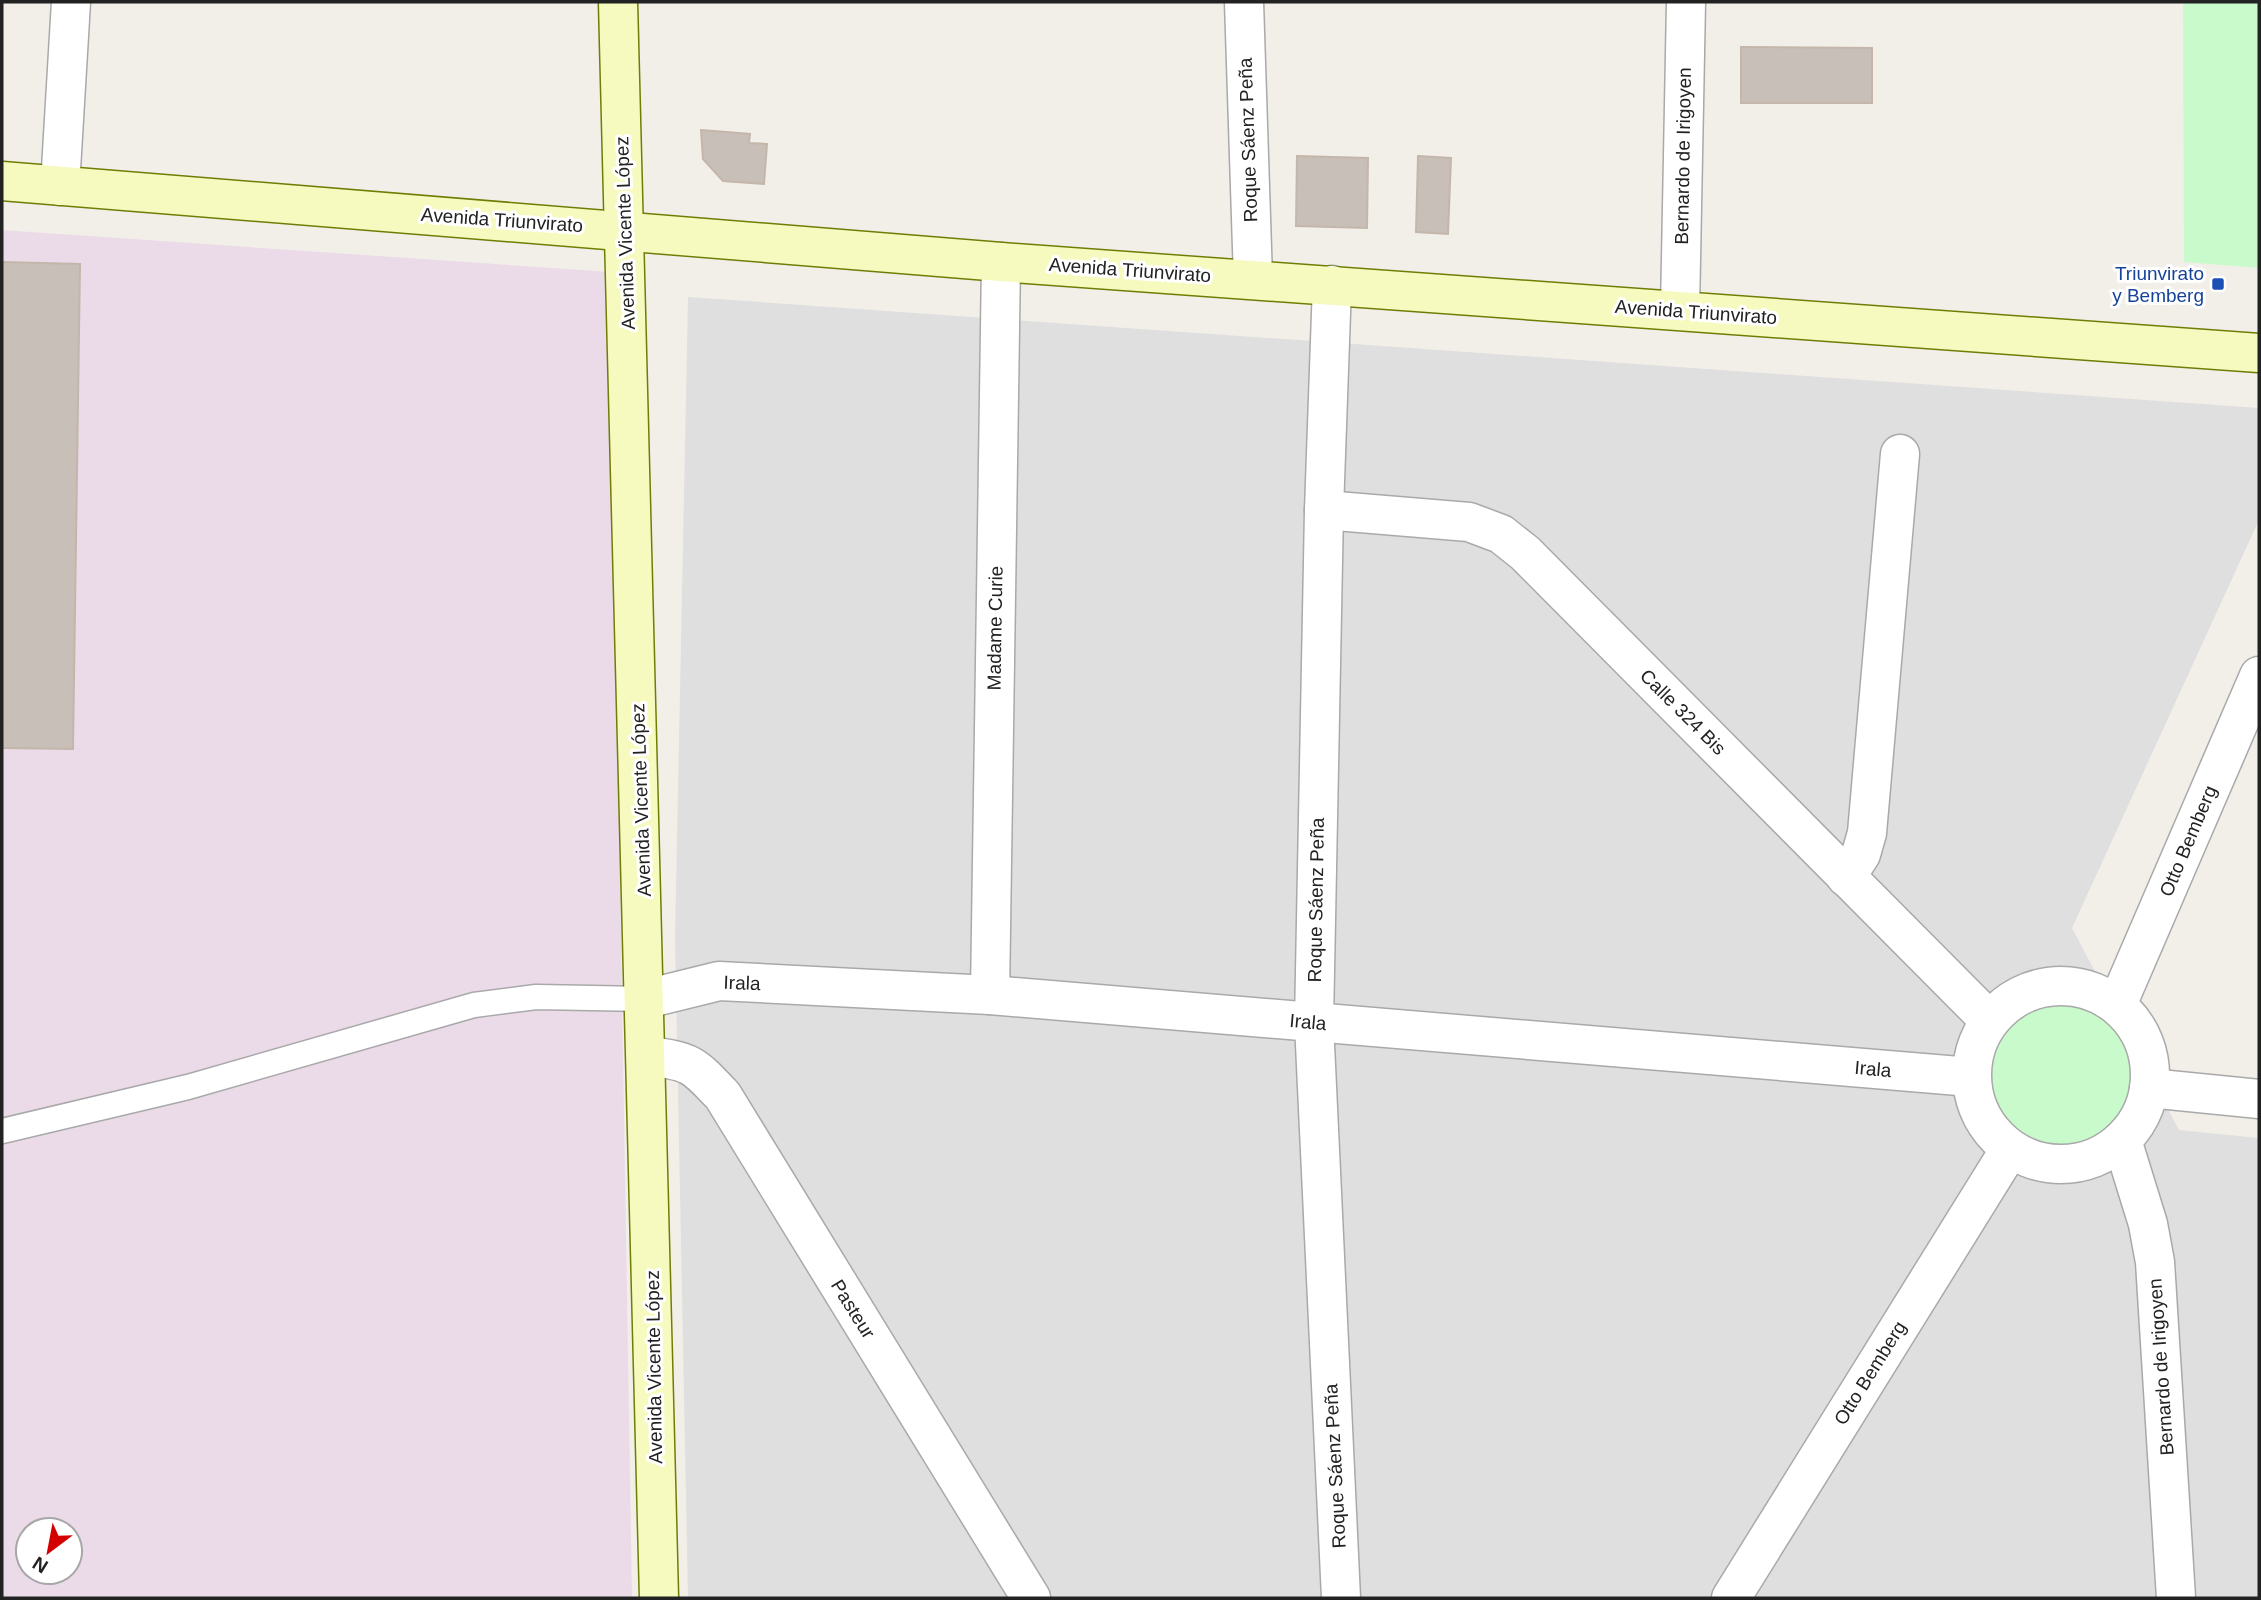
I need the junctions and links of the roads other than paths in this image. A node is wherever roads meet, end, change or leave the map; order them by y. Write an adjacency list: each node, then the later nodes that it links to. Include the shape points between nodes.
1 (71, 2): 6 (street)
2 (618, 2): 7 (street, Avenida Vicente López)
3 (1244, 2): 9 (street, Roque Sáenz Peña)
4 (1686, 2): 11 (street, Bernardo de Irigoyen)
5 (2, 181): 6 (street, Avenida Triunvirato)
6 (60, 186): 7 (street, Avenida Triunvirato)
7 (626, 229): 8 (street, Avenida Triunvirato); 18 (street, Avenida Vicente López)
8 (1001, 262): 9 (street, Avenida Triunvirato); 17 (street, Madame Curie)
9 (1253, 279): 10 (street, Avenida Triunvirato)
10 (1332, 285): 11 (street, Avenida Triunvirato); 14 (street, Roque Sáenz Peña)
11 (1680, 310): 12 (street, Avenida Triunvirato)
12 (2259, 353)
13 (1900, 454): 16 (street, via 1867,833 1861,854)
14 (1324, 510): 16 (street, Calle 324 Bis, via 1468,522 1501,534); 21 (street, Roque Sáenz Peña)
15 (2259, 676): 19 (street, Otto Bemberg)
16 (1846, 877): 20 (street, Calle 324 Bis)
17 (990, 995): 18 (street, Irala, via 719,981); 21 (street, Irala)
18 (646, 999): 22 (street, Avenida Vicente López); 26 (lane, via 536,997 474,1005 187,1087)
19 (2117, 1005): 20 (street, via 2092,991 2064,986 2036,989 2010,1001); 24 (street, via 2137,1028 2149,1057)
20 (1989, 1020): 23 (street, via 1975,1047)
21 (1314, 1023): 23 (street, Irala); 31 (street, Roque Sáenz Peña)
22 (647, 1056): 29 (street, Avenida Vicente López); 30 (street, Pasteur, via 684,1060 723,1096)
23 (1971, 1077): 28 (street, via 1976,1104 1990,1129)
24 (2150, 1088): 25 (street); 27 (street, via 2141,1117)
25 (2259, 1099)
26 (2, 1131)
27 (2122, 1140): 28 (street, via 2097,1157 2067,1164 2037,1161); 33 (street, Bernardo de Irigoyen, via 2155,1262)
28 (2010, 1149): 32 (street, Otto Bemberg)
29 (659, 1598)
30 (1031, 1598)
31 (1341, 1598)
32 (1731, 1598)
33 (2176, 1598)

